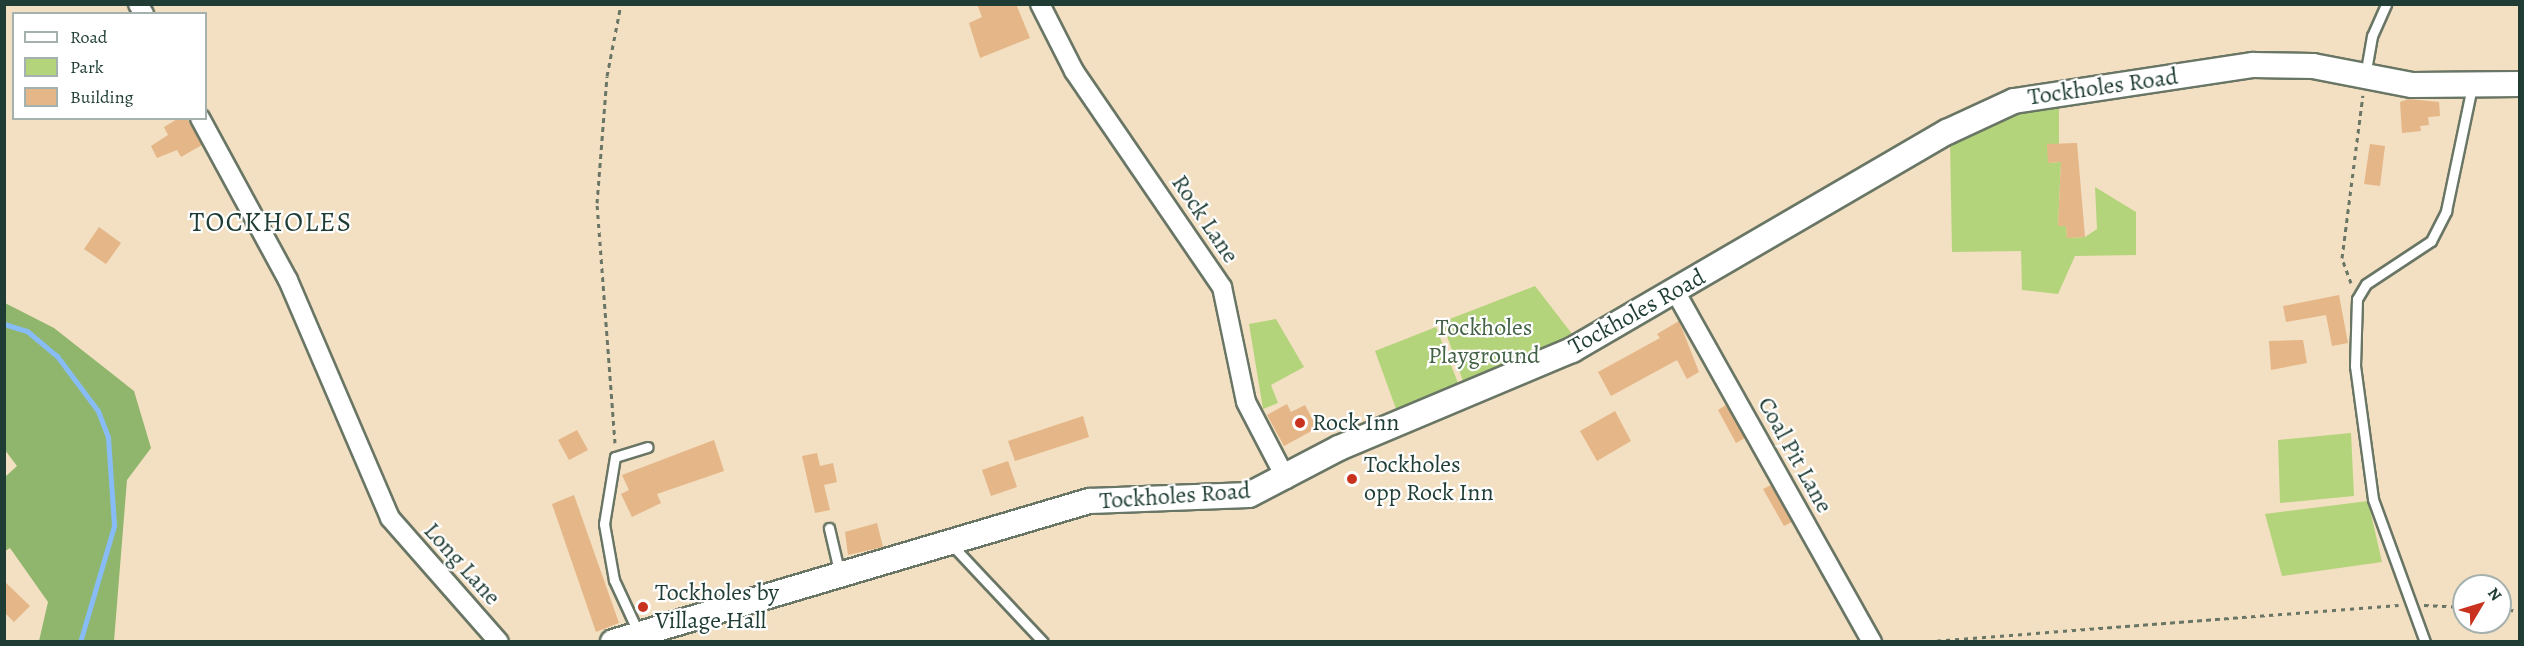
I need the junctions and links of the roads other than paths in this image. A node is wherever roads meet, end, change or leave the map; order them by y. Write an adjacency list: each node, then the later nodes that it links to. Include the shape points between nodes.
1 (1040, 4): 9 (street, Rock Lane, via 1074,71 1222,287 1242,392)
2 (2386, 4): 3 (lane, via 2372,36)
3 (2365, 78): 4 (street, Tockholes Road); 7 (street, Tockholes Road, via 2313,66 2253,65 2014,101 1947,132)
4 (2473, 84): 5 (street, Tockholes Road); 18 (lane, via 2446,211 2431,241 2366,284 2357,299 2355,366 2373,499)
5 (2520, 84)
6 (201, 120): 14 (street, Long Lane, via 288,280 390,518)
7 (1675, 291): 9 (street, Tockholes Road, via 1572,350 1339,448); 17 (street, Coal Pit Lane)
8 (647, 447): 13 (lane, via 615,457 606,493 607,552 623,606)
9 (1286, 478): 11 (street, Tockholes Road, via 1249,495 1090,501)
10 (829, 528): 12 (lane)
11 (950, 542): 12 (street, Tockholes Road); 16 (lane)
12 (840, 574): 13 (street, Tockholes Road)
13 (639, 634): 15 (street, Tockholes Road)
14 (499, 642)
15 (613, 642)
16 (1043, 642)
17 (1872, 642)
18 (2426, 642)

